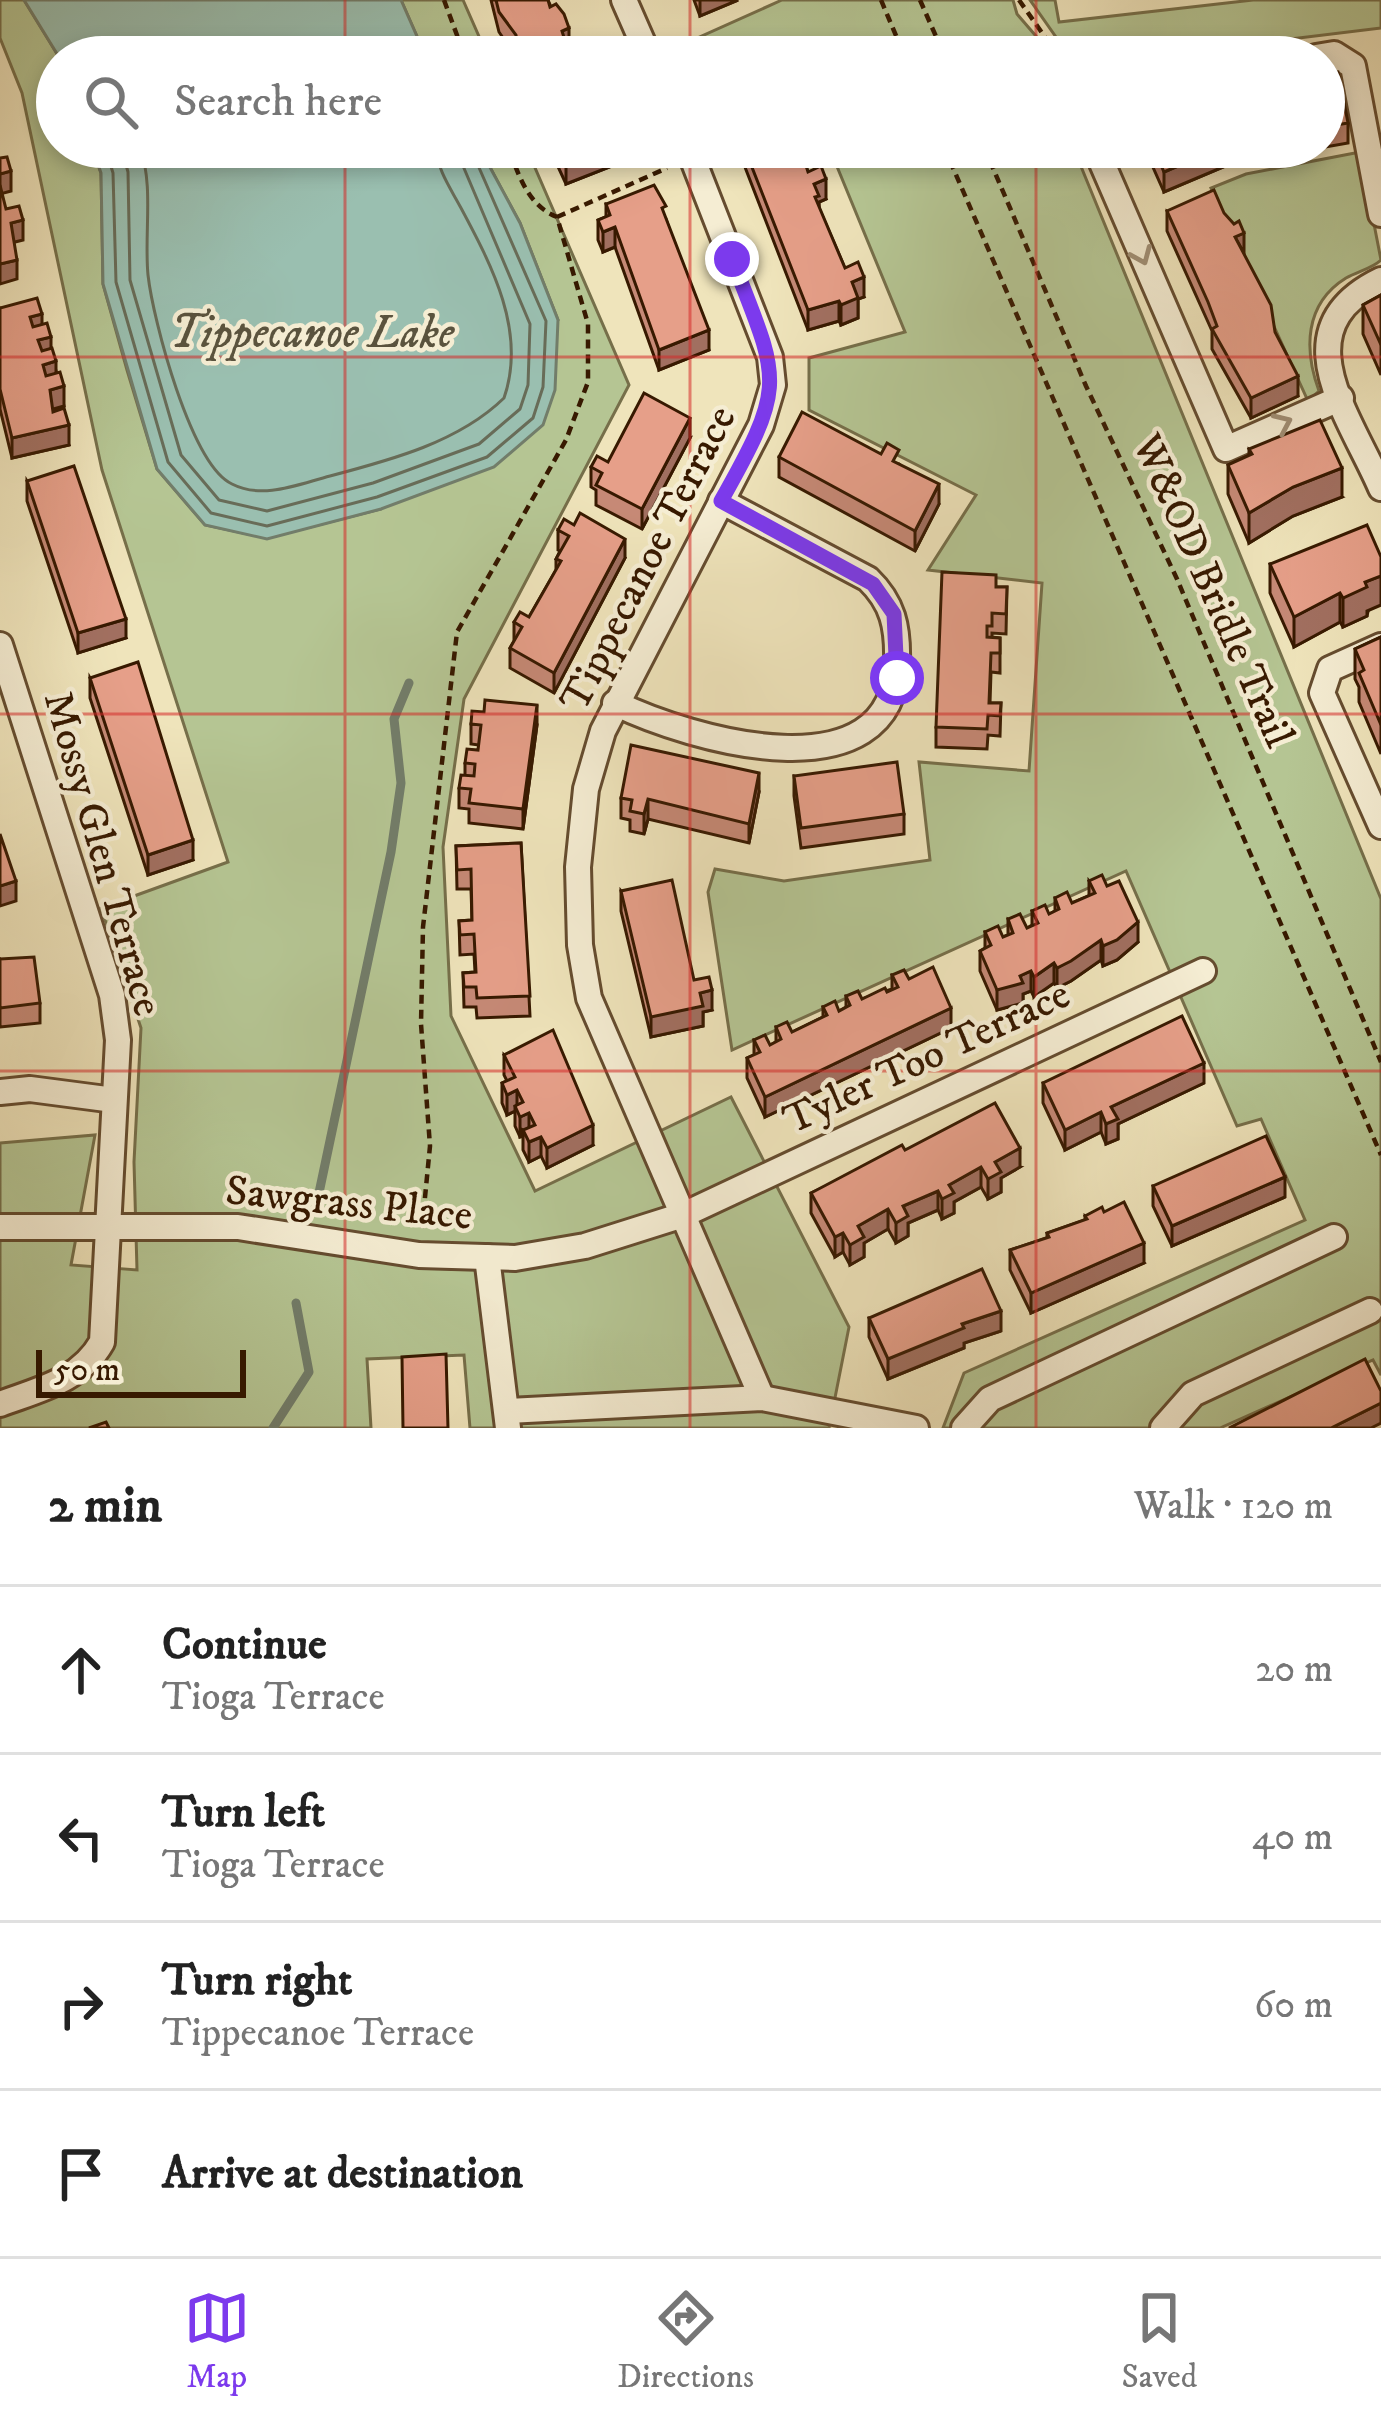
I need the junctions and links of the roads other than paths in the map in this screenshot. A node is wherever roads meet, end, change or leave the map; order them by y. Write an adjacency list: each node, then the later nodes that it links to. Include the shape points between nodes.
1 (624, 0): 2 (street)
2 (640, 36)
3 (1345, 61): 6 (street, via 1353,66)
4 (696, 168): 12 (street, Tippecanoe Terrace, via 770,357 761,425)
5 (1104, 168): 8 (street, one-way to 8, via 1226,449)
6 (1381, 214)
7 (1381, 280): 8 (street, via 1353,294 1327,330 1325,353)
8 (1341, 398): 10 (street)
9 (1381, 418): 10 (street)
10 (1355, 429): 11 (street)
11 (1381, 488)
12 (721, 501): 15 (street, Tippecanoe Terrace); 15 (street, via 884,595 898,638 890,703 857,737 794,749 656,722)
13 (0, 645): 19 (street, Mossy Glen Terrace, via 112,995)
14 (1381, 646): 16 (street, via 1330,669 1322,693)
15 (615, 703): 20 (street, Tippecanoe Terrace, via 581,820 582,966 599,1027)
16 (1381, 826)
17 (1203, 971): 20 (street, Tyler Too Terrace)
18 (0, 1092): 19 (street)
19 (114, 1100): 22 (street, Mossy Glen Terrace)
20 (683, 1215): 24 (street, Sawgrass Place, via 586,1246); 26 (street, Tippecanoe Terrace)
21 (0, 1227): 22 (street, Sawgrass Place)
22 (104, 1229): 24 (street, Sawgrass Place, via 238,1227 419,1256); 27 (street, Mossy Glen Terrace, via 106,1320 91,1362 73,1377)
23 (1334, 1237): 30 (street, via 990,1399)
24 (487, 1257): 28 (street)
25 (1370, 1311): 31 (street, via 1193,1394)
26 (762, 1398): 28 (street); 29 (street)
27 (0, 1404)
28 (508, 1420)
29 (916, 1428)
30 (964, 1428)
31 (1163, 1428)

